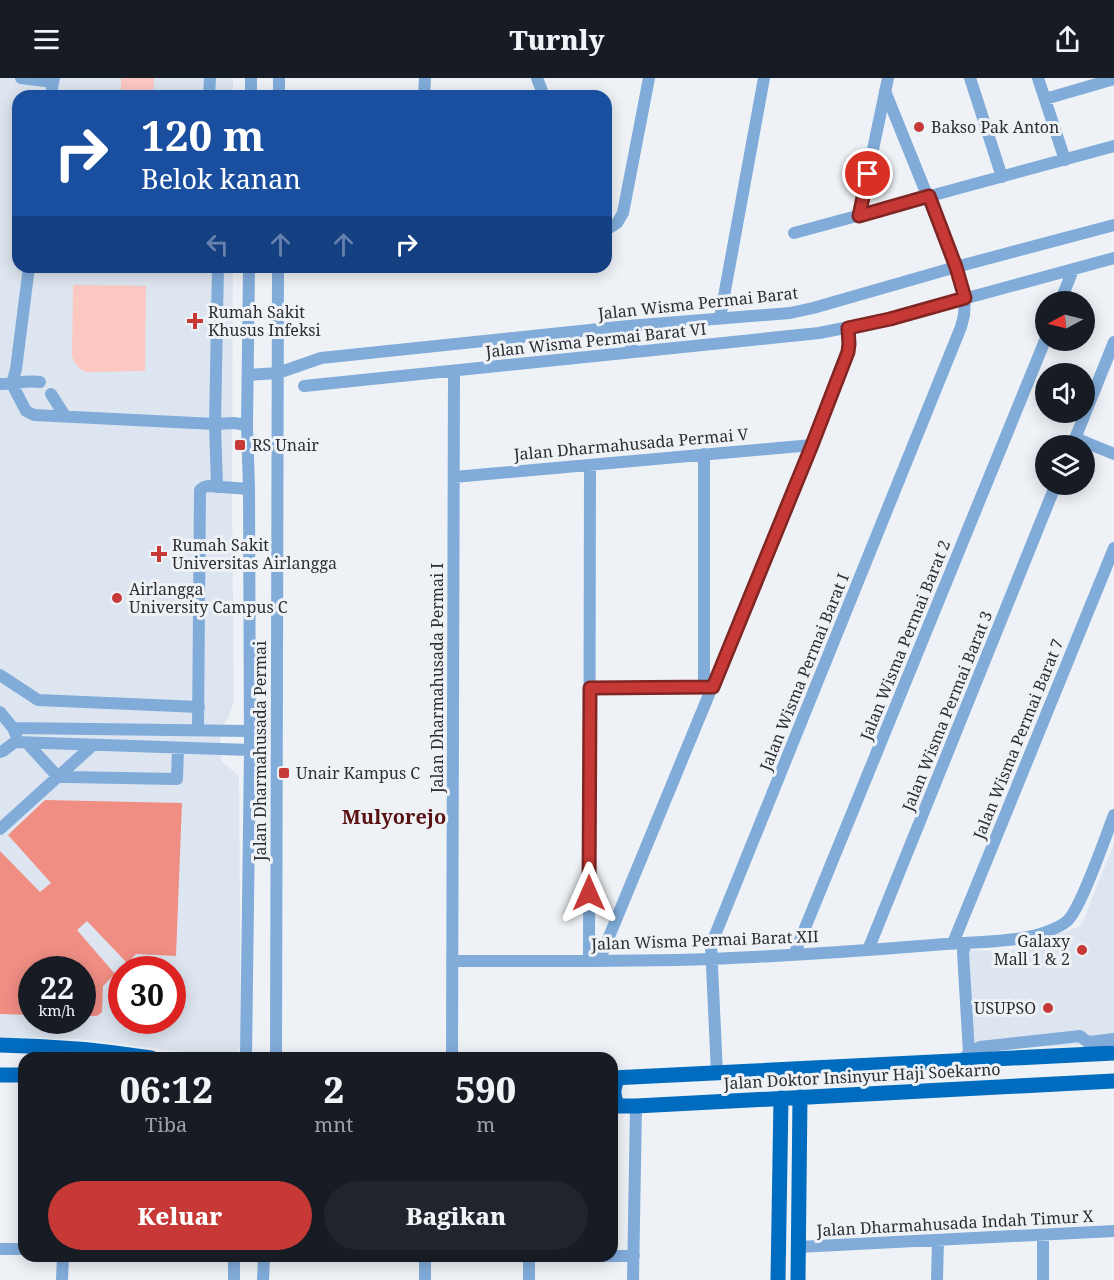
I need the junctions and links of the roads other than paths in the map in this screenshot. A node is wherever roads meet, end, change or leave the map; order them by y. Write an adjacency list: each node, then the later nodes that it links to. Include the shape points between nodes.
1 (21, 78): 7 (street)
2 (649, 78): 16 (street, via 623,213)
3 (764, 78): 27 (street)
4 (970, 78): 12 (street)
5 (1038, 78): 9 (street)
6 (1109, 79): 9 (street)
7 (53, 80)
8 (887, 84): 13 (street); 14 (street)
9 (1045, 99): 11 (street)
10 (1114, 146): 11 (street)
11 (1065, 160): 12 (street)
12 (1002, 177): 13 (street)
13 (929, 196): 14 (street); 19 (street)
14 (859, 216): 17 (street)
15 (1114, 225): 19 (street, Jalan Wisma Permai Barat)
16 (612, 226)
17 (794, 233)
18 (1114, 258): 20 (street)
19 (957, 270): 26 (street); 27 (street, Jalan Wisma Permai Barat, via 790,313)
20 (1073, 270): 25 (street); 26 (street)
21 (28, 273): 37 (street, via 16,369)
22 (218, 273): 41 (street)
23 (249, 273): 35 (street, Jalan Dharmahusada Permai)
24 (278, 273): 34 (street, Jalan Dharmahusada Permai)
25 (1064, 291)
26 (964, 294): 29 (street, Jalan Wisma Permai Barat VI, via 905,315); 73 (street, Jalan Wisma Permai Barat I, via 961,327 715,934)
27 (720, 318): 28 (street, Jalan Wisma Permai Barat)
28 (628, 326): 32 (street); 34 (street, Jalan Wisma Permai Barat, via 321,358)
29 (848, 328): 32 (street, Jalan Wisma Permai Barat VI); 44 (street, via 848,352)
30 (1114, 342): 43 (street)
31 (1041, 351): 72 (street, Jalan Wisma Permai Barat 2)
32 (632, 352): 33 (street, Jalan Wisma Permai Barat VI)
33 (454, 371): 38 (street, Jalan Wisma Permai Barat VI); 49 (street, Jalan Dharmahusada Permai I)
34 (278, 373): 35 (street); 81 (street, Jalan Dharmahusada Permai)
35 (248, 375): 42 (street, Jalan Dharmahusada Permai)
36 (40, 382): 37 (street)
37 (6, 384): 40 (street, via 26,411)
38 (304, 386)
39 (51, 394): 40 (street)
40 (65, 416): 41 (street)
41 (215, 424): 42 (street); 50 (street)
42 (247, 425): 51 (street, Jalan Dharmahusada Permai)
43 (1077, 435)
44 (812, 445): 46 (street, Jalan Dharmahusada Permai V); 55 (street)
45 (1095, 448): 47 (street)
46 (705, 454): 48 (street, Jalan Dharmahusada Permai V); 55 (street)
47 (1114, 454)
48 (590, 465): 49 (street, Jalan Dharmahusada Permai V); 56 (street)
49 (454, 477): 74 (street, Jalan Dharmahusada Permai I)
50 (217, 487): 51 (street); 57 (street, via 204,487 199,494)
51 (249, 489): 61 (street, Jalan Dharmahusada Permai)
52 (1052, 495): 71 (street, Jalan Wisma Permai Barat 3)
53 (1114, 548): 70 (street, Jalan Wisma Permai Barat 7)
54 (0, 675): 57 (street, via 38,700)
55 (709, 687): 56 (street); 75 (street)
56 (590, 688): 75 (street)
57 (199, 707): 60 (street)
58 (0, 712): 59 (street)
59 (14, 728): 60 (street); 62 (street)
60 (198, 730): 61 (street)
61 (249, 731): 65 (street, Jalan Dharmahusada Permai)
62 (21, 743): 63 (street); 66 (street); 67 (street)
63 (93, 745): 64 (street); 67 (street)
64 (178, 748): 65 (street); 67 (street, via 177,779)
65 (250, 750): 80 (street, Jalan Dharmahusada Permai)
66 (0, 752)
67 (58, 777): 69 (street)
68 (1114, 815): 70 (street, Jalan Wisma Permai Barat XII, via 1068,921 1037,934)
69 (0, 829)
70 (959, 943): 71 (street, Jalan Wisma Permai Barat XII); 84 (street, Jalan Wisma Permai Barat 7, via 963,952)
71 (868, 950): 72 (street, Jalan Wisma Permai Barat XII)
72 (794, 955): 73 (street, Jalan Wisma Permai Barat XII)
73 (711, 959): 75 (street, Jalan Wisma Permai Barat XII); 85 (street, Jalan Wisma Permai Barat I)
74 (452, 961): 75 (street, Jalan Wisma Permai Barat XII); 82 (street, Jalan Dharmahusada Permai I)
75 (594, 961)
76 (1114, 1039): 77 (street)
77 (1089, 1042): 83 (street); 84 (street, via 1080,1036 980,1047)
78 (0, 1045): 79 (main road)
79 (113, 1052)
80 (246, 1052)
81 (276, 1052)
82 (452, 1052)
83 (1108, 1053): 84 (main road, Jalan Doktor Insinyur Haji Soekarno)
84 (966, 1056): 85 (main road, Jalan Doktor Insinyur Haji Soekarno); 90 (main road, via 976,1068)
85 (717, 1072): 88 (main road, Jalan Doktor Insinyur Haji Soekarno)
86 (0, 1075): 87 (main road)
87 (18, 1076)
88 (618, 1078)
89 (1114, 1081): 90 (main road, Jalan Doktor Insinyur Haji Soekarno)
90 (972, 1088): 91 (main road, Jalan Doktor Insinyur Haji Soekarno)
91 (800, 1097): 92 (main road, Jalan Doktor Insinyur Haji Soekarno); 98 (main road)
92 (781, 1098): 94 (main road, Jalan Doktor Insinyur Haji Soekarno); 114 (main road)
93 (618, 1106): 94 (main road, Jalan Doktor Insinyur Haji Soekarno)
94 (636, 1106): 102 (street)
95 (1114, 1231): 96 (street, Jalan Dharmahusada Indah Timur X)
96 (1043, 1235): 97 (street, Jalan Dharmahusada Indah Timur X); 117 (street)
97 (938, 1240): 98 (street, Jalan Dharmahusada Indah Timur X); 116 (street)
98 (798, 1247): 115 (main road)
99 (0, 1249): 100 (street)
100 (18, 1249)
101 (618, 1257): 102 (street)
102 (634, 1257): 113 (street)
103 (63, 1262): 108 (street)
104 (234, 1262): 109 (street)
105 (264, 1262): 110 (street)
106 (425, 1262): 111 (street)
107 (529, 1262): 112 (street)
108 (62, 1280)
109 (234, 1280)
110 (263, 1280)
111 (425, 1280)
112 (529, 1280)
113 (633, 1280)
114 (778, 1280)
115 (798, 1280)
116 (937, 1280)
117 (1042, 1280)

